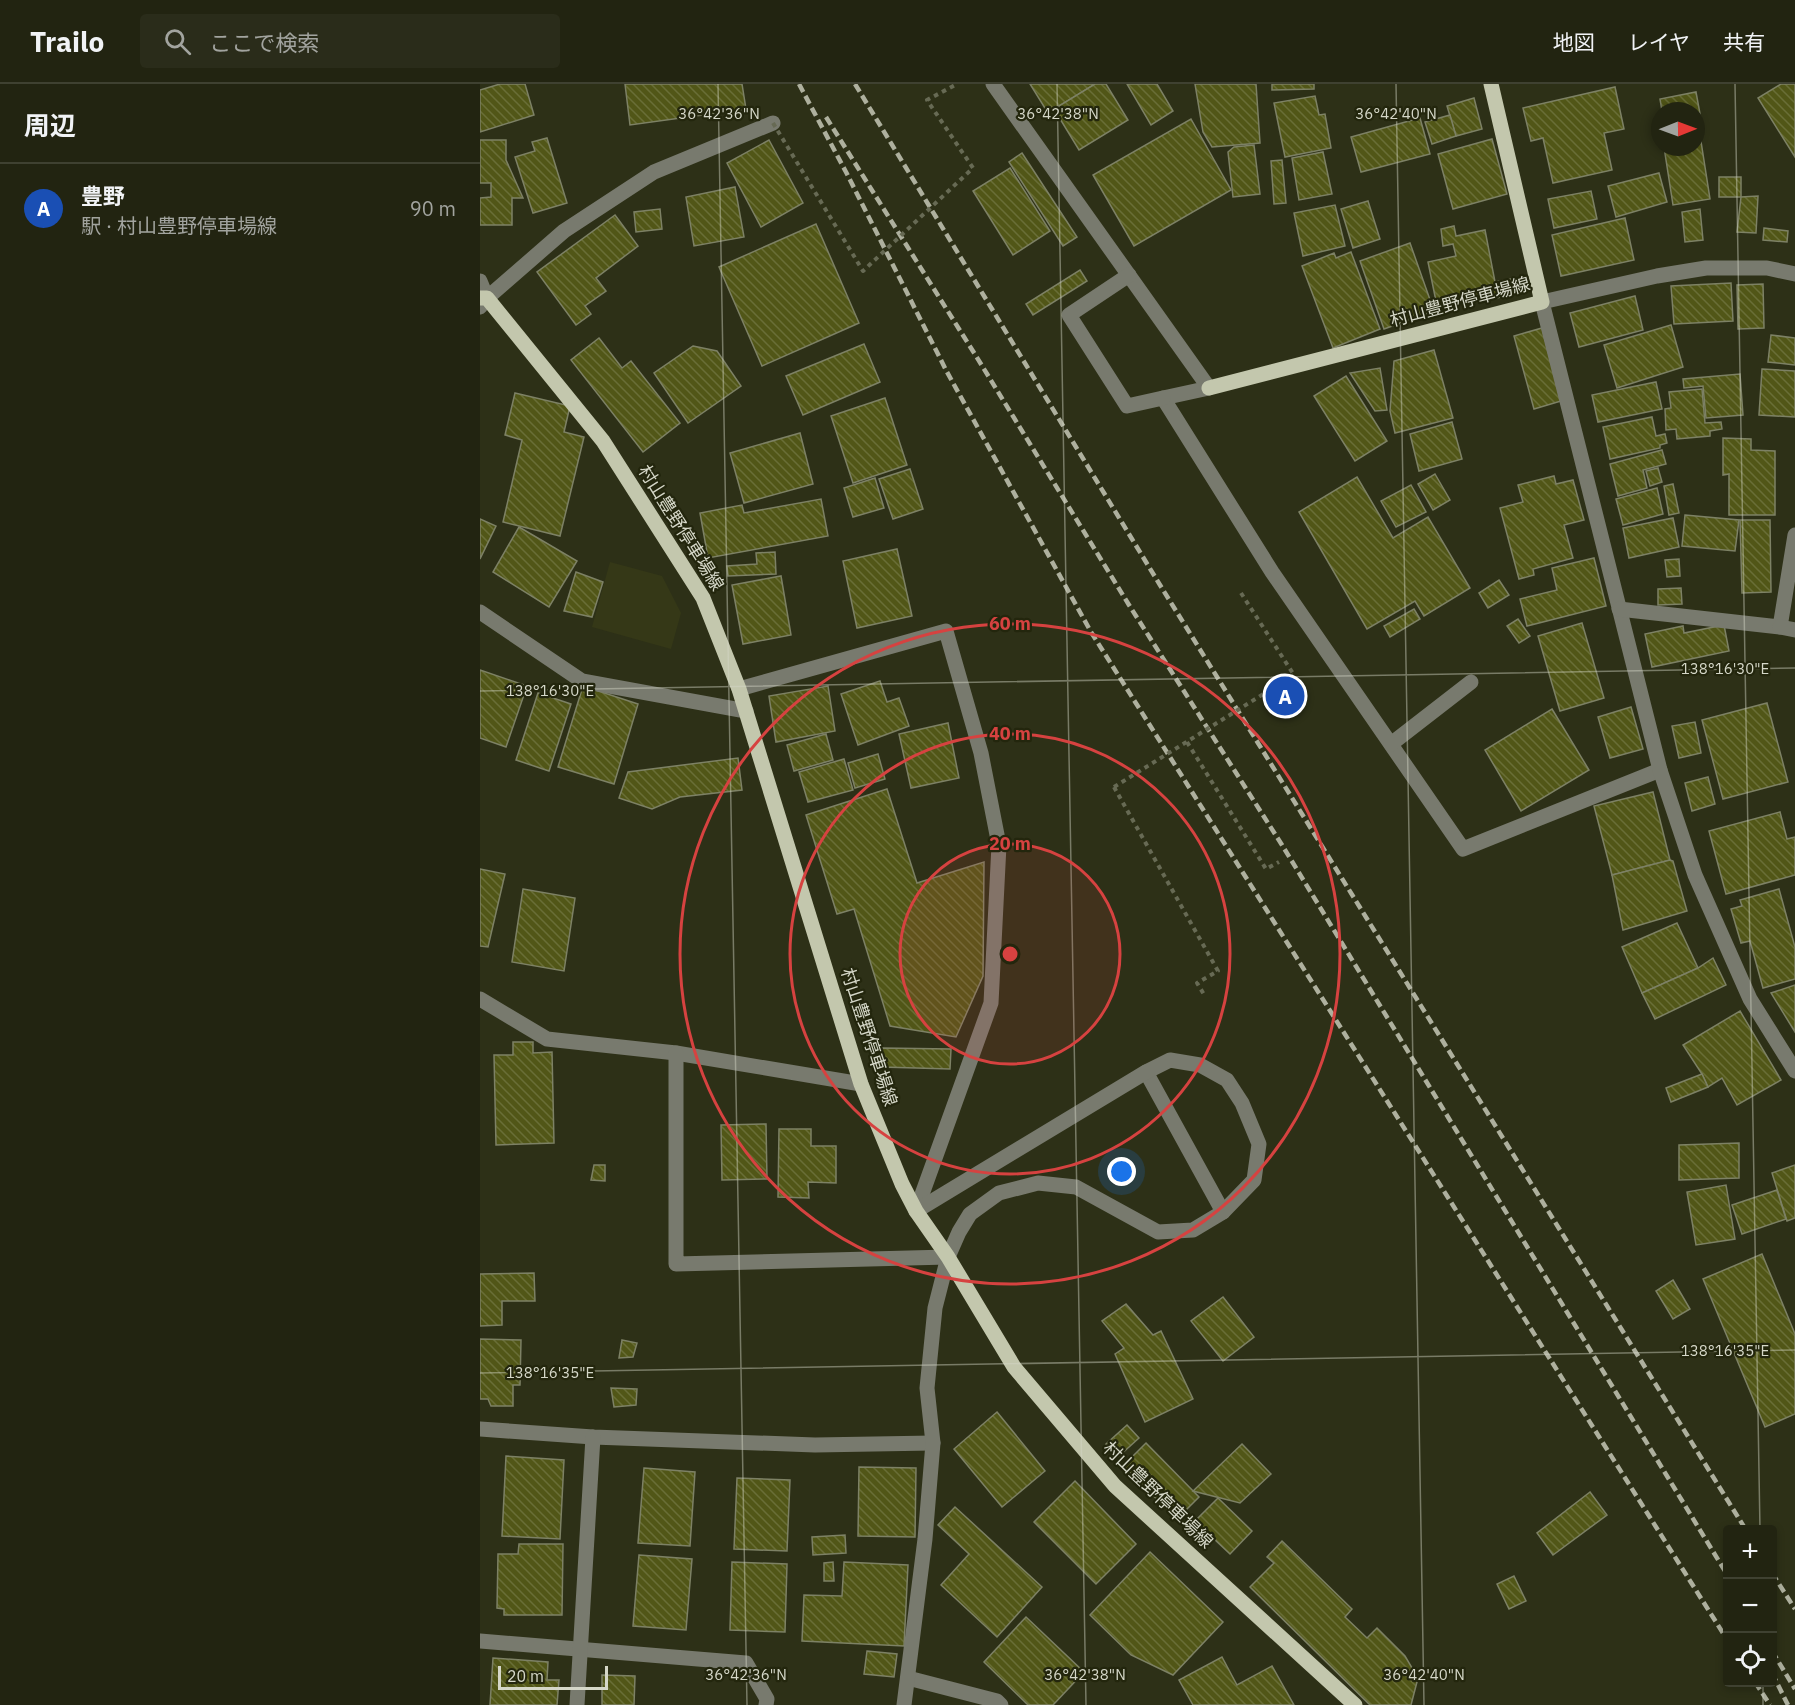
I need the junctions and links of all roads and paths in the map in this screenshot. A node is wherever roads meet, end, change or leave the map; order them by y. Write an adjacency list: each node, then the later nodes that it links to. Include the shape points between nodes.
1 (957, 84): 4 (path, bridge, via 927,100 973,168 863,271)
2 (993, 84): 6 (street)
3 (1491, 84): 9 (main road, 村山豊野停車場線)
4 (773, 123): 8 (street, via 654,171 564,231)
5 (1795, 274): 9 (street, via 1767,268 1706,268)
6 (1129, 275): 10 (street); 11 (street, via 1069,315 1127,406)
7 (480, 281): 8 (street)
8 (482, 301): 18 (main road, 村山豊野停車場線, via 603,441 703,598)
9 (1542, 302): 10 (main road, 村山豊野停車場線); 14 (street)
10 (1209, 388): 11 (street)
11 (1163, 398): 21 (street, via 1272,572)
12 (1795, 535): 16 (street)
13 (1241, 593): 20 (path, bridge, via 1294,675)
14 (1619, 609): 16 (street); 22 (street)
15 (480, 612): 19 (street, via 582,681)
16 (1788, 628)
17 (1471, 682): 21 (street)
18 (739, 689): 19 (main road, 村山豊野停車場線); 30 (street, via 946,631 981,753 999,845 997,890 991,1003)
19 (746, 711): 29 (main road, 村山豊野停車場線)
20 (1187, 742): 23 (path, via 1266,869); 24 (path, bridge, via 1114,787 1218,970 1197,983)
21 (1390, 744): 22 (street, via 1463,849)
22 (1660, 770): 27 (street, via 1695,875 1745,989)
23 (1279, 862)
24 (1205, 996)
25 (480, 999): 26 (street, via 547,1039)
26 (676, 1053): 29 (street); 32 (street, via 676,1264)
27 (1795, 1071)
28 (1146, 1072): 30 (street); 31 (street); 31 (street, via 1170,1060 1200,1065 1227,1080 1242,1103 1259,1144 1254,1180)
29 (861, 1084): 30 (main road, 村山豊野停車場線)
30 (916, 1211): 32 (main road, 村山豊野停車場線)
31 (1223, 1212): 32 (street, via 1193,1230 1158,1232 1076,1187 1038,1183 999,1193 970,1214)
32 (948, 1257): 35 (street, via 935,1308 927,1388); 43 (main road, 村山豊野停車場線, via 1014,1368 1115,1486)
33 (480, 1429): 34 (street)
34 (593, 1437): 35 (street, via 815,1445); 37 (street)
35 (933, 1443): 38 (street)
36 (480, 1641): 37 (street)
37 (580, 1649): 39 (street); 40 (street, via 746,1663 767,1699)
38 (908, 1678): 41 (street); 42 (street)
39 (577, 1705)
40 (766, 1705)
41 (903, 1705)
42 (1001, 1705)
43 (1355, 1705)

